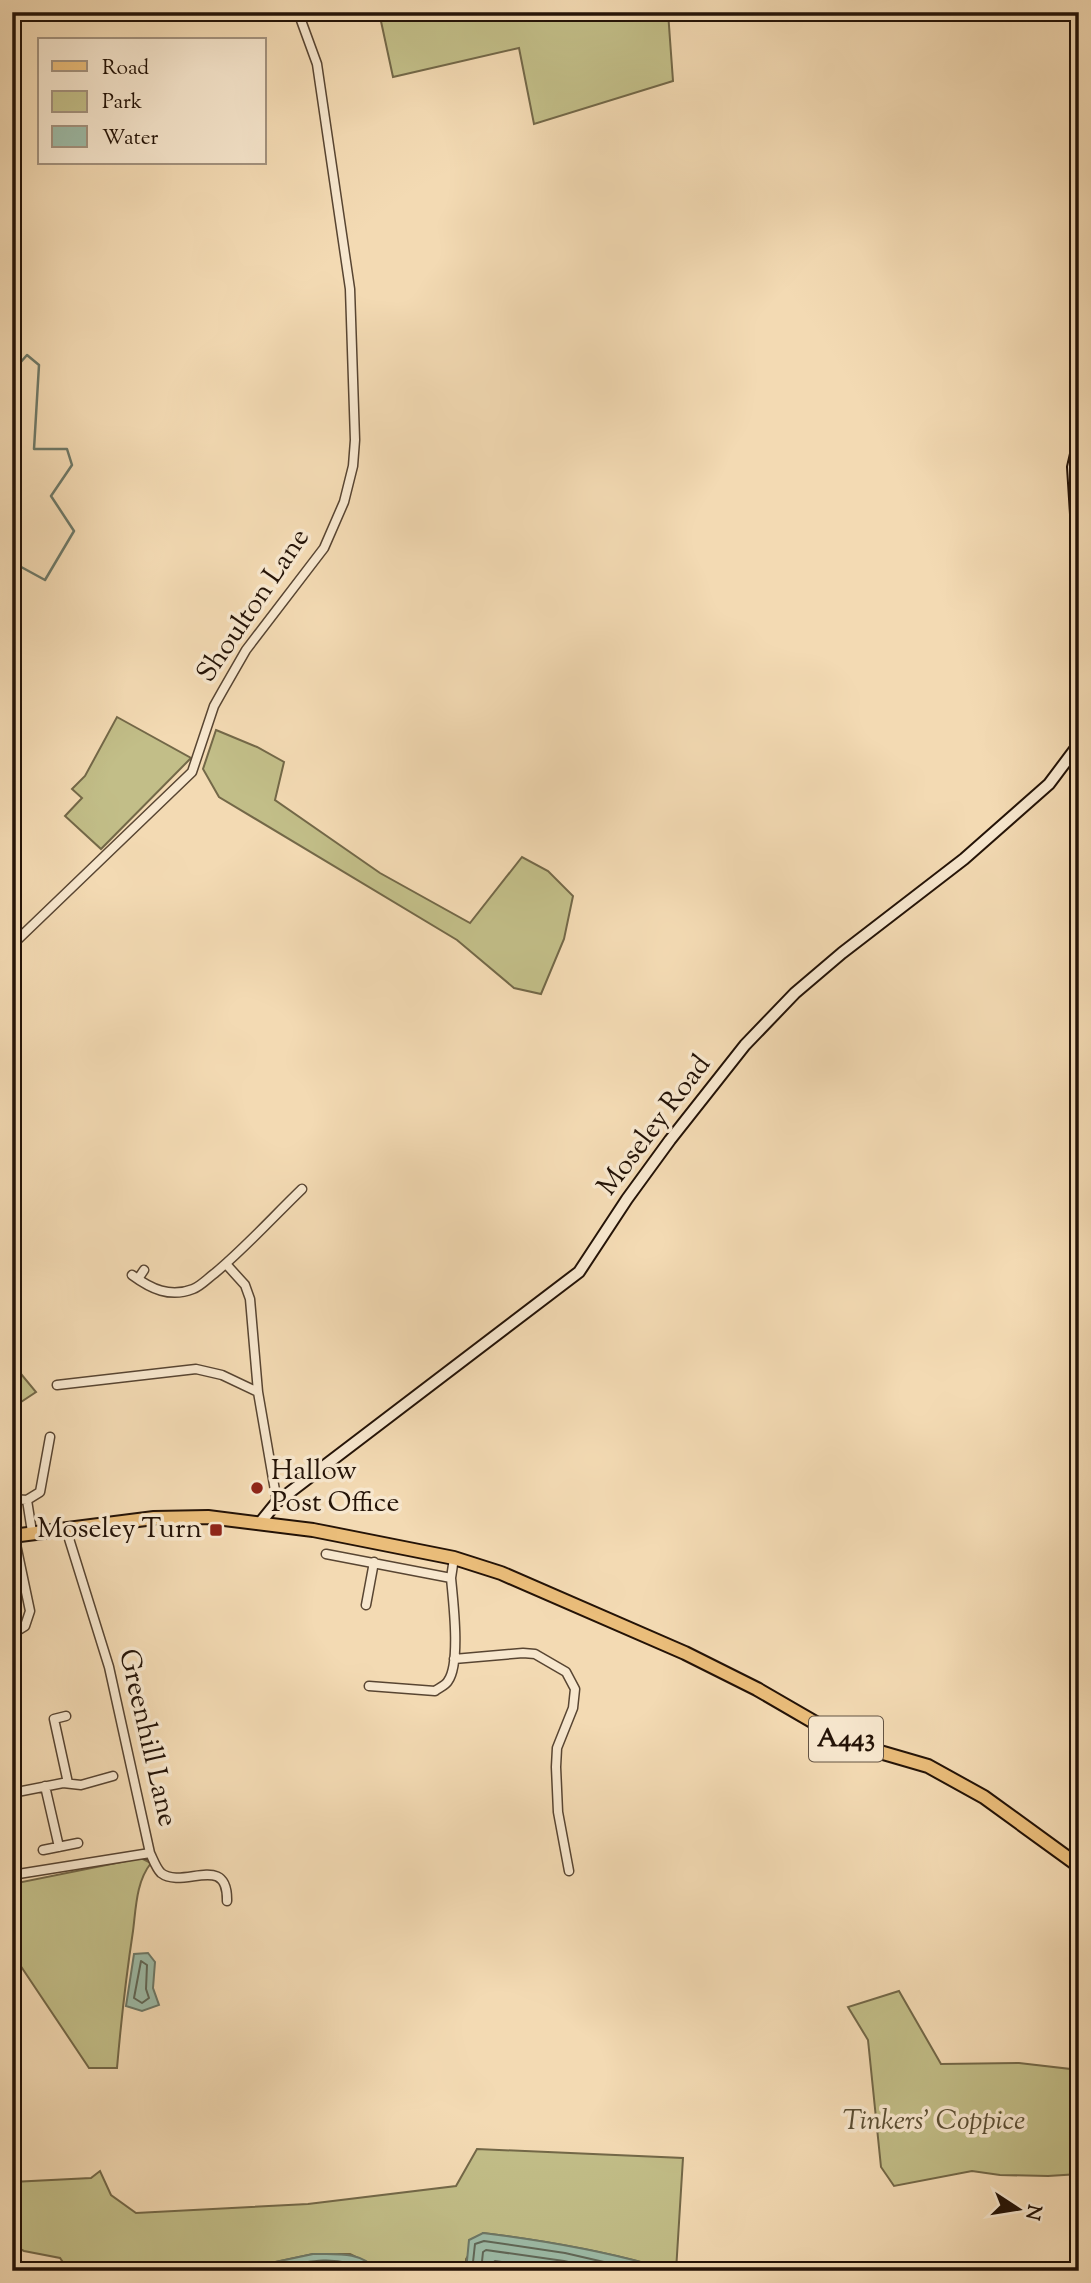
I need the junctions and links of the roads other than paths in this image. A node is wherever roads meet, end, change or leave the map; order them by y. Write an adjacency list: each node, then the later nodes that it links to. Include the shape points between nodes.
1 (298, 12): 5 (street, Shoulton Lane, via 317,64 350,289 355,440 344,502 324,548 246,650 223,690 192,772)
2 (1079, 441): 3 (street, via 1073,467)
3 (1079, 561)
4 (1079, 744): 14 (street, Moseley Road, via 1049,784 981,844 786,1001 670,1140 579,1272)
5 (12, 945)
6 (298, 1190): 7 (street)
7 (226, 1264): 8 (street, via 194,1289 181,1292 156,1290 135,1277); 10 (street, via 250,1298)
8 (144, 1270)
9 (57, 1385): 10 (street, via 196,1369)
10 (258, 1392): 14 (street)
11 (50, 1437): 13 (street, via 40,1493)
12 (12, 1499): 13 (street)
13 (27, 1500): 17 (street)
14 (277, 1502): 15 (street, Moseley Road)
15 (260, 1523): 16 (main road, A443, via 208,1517 154,1518); 20 (main road, A443)
16 (66, 1529): 17 (main road, A443); 35 (street, Greenhill Lane, via 109,1667)
17 (32, 1532): 18 (main road, A443)
18 (13, 1535): 24 (street, via 30,1611 25,1626)
19 (326, 1554): 21 (street)
20 (454, 1558): 22 (street); 36 (main road, A443, via 500,1573 685,1653 838,1736 928,1766 984,1797)
21 (374, 1562): 22 (street); 23 (street)
22 (451, 1578): 25 (street, via 456,1618)
23 (366, 1605)
24 (12, 1634)
25 (454, 1659): 26 (street, via 449,1680 435,1691); 37 (street, via 535,1654 566,1672 575,1689 573,1708 557,1748 556,1767 558,1812)
26 (369, 1686)
27 (66, 1716): 29 (street, via 54,1718)
28 (113, 1776): 29 (street, via 81,1785)
29 (68, 1783): 30 (street)
30 (45, 1786): 31 (street); 33 (street)
31 (12, 1793)
32 (78, 1843): 33 (street)
33 (60, 1847): 34 (street)
34 (44, 1850)
35 (150, 1853): 38 (street); 39 (street, Greenhill Lane, via 165,1875 220,1877)
36 (1079, 1866)
37 (569, 1871)
38 (12, 1875)
39 (228, 1901)

